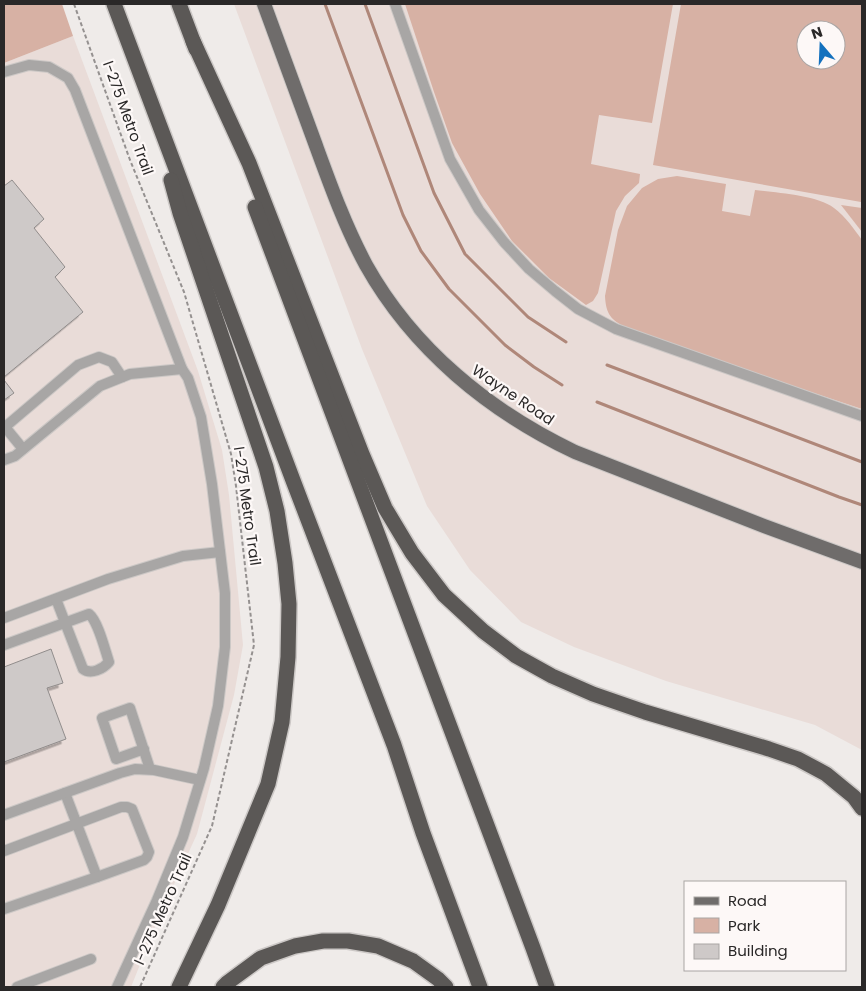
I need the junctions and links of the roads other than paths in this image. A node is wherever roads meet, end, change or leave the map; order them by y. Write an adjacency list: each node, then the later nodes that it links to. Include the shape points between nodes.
1 (114, 4): 6 (highway)
2 (179, 4): 5 (highway)
3 (264, 4): 15 (main road, Wayne Road, via 333,192 356,244 394,308 462,381 517,421 568,449)
4 (395, 4): 10 (lane, via 450,158 479,210 504,242 554,291 578,309 616,329)
5 (193, 41): 24 (highway, via 249,163 385,508 412,553 444,595 516,656 552,676 645,712 798,759 826,774 854,797); 30 (highway)
6 (138, 68): 34 (highway, via 180,213 266,467 277,511 289,604 282,722 268,784 218,905); 37 (highway, via 394,744)
7 (4, 72): 8 (lane, via 29,65 50,67 68,78)
8 (182, 369): 9 (lane); 14 (lane, via 201,417)
9 (122, 377): 11 (lane, via 112,362 99,357 78,365); 12 (lane, via 100,386)
10 (862, 416)
11 (4, 428): 12 (lane)
12 (24, 448): 13 (lane)
13 (4, 460)
14 (220, 552): 16 (lane, via 183,556); 22 (lane, via 225,593 225,647 218,706)
15 (862, 562)
16 (56, 599): 17 (lane); 18 (lane)
17 (4, 618)
18 (65, 623): 18 (lane, via 92,615 109,662 106,666 91,672 83,669); 19 (lane)
19 (4, 645)
20 (144, 749): 20 (lane, via 130,708 102,718 116,759); 21 (lane)
21 (150, 769): 22 (lane); 23 (lane, via 120,772)
22 (200, 780): 33 (lane, via 184,837)
23 (65, 793): 25 (lane); 26 (lane)
24 (862, 808)
25 (4, 815)
26 (76, 824): 27 (lane); 28 (lane); 28 (lane, via 121,807 132,809 149,852 147,857)
27 (4, 851)
28 (97, 877): 29 (lane)
29 (4, 909)
30 (533, 948): 38 (highway); 39 (highway)
31 (91, 959): 32 (lane)
32 (17, 987)
33 (117, 987)
34 (179, 987)
35 (223, 987): 36 (highway, via 261,958 295,946 323,941 378,946 413,961)
36 (446, 987)
37 (480, 987)
38 (547, 987)
39 (552, 987)

